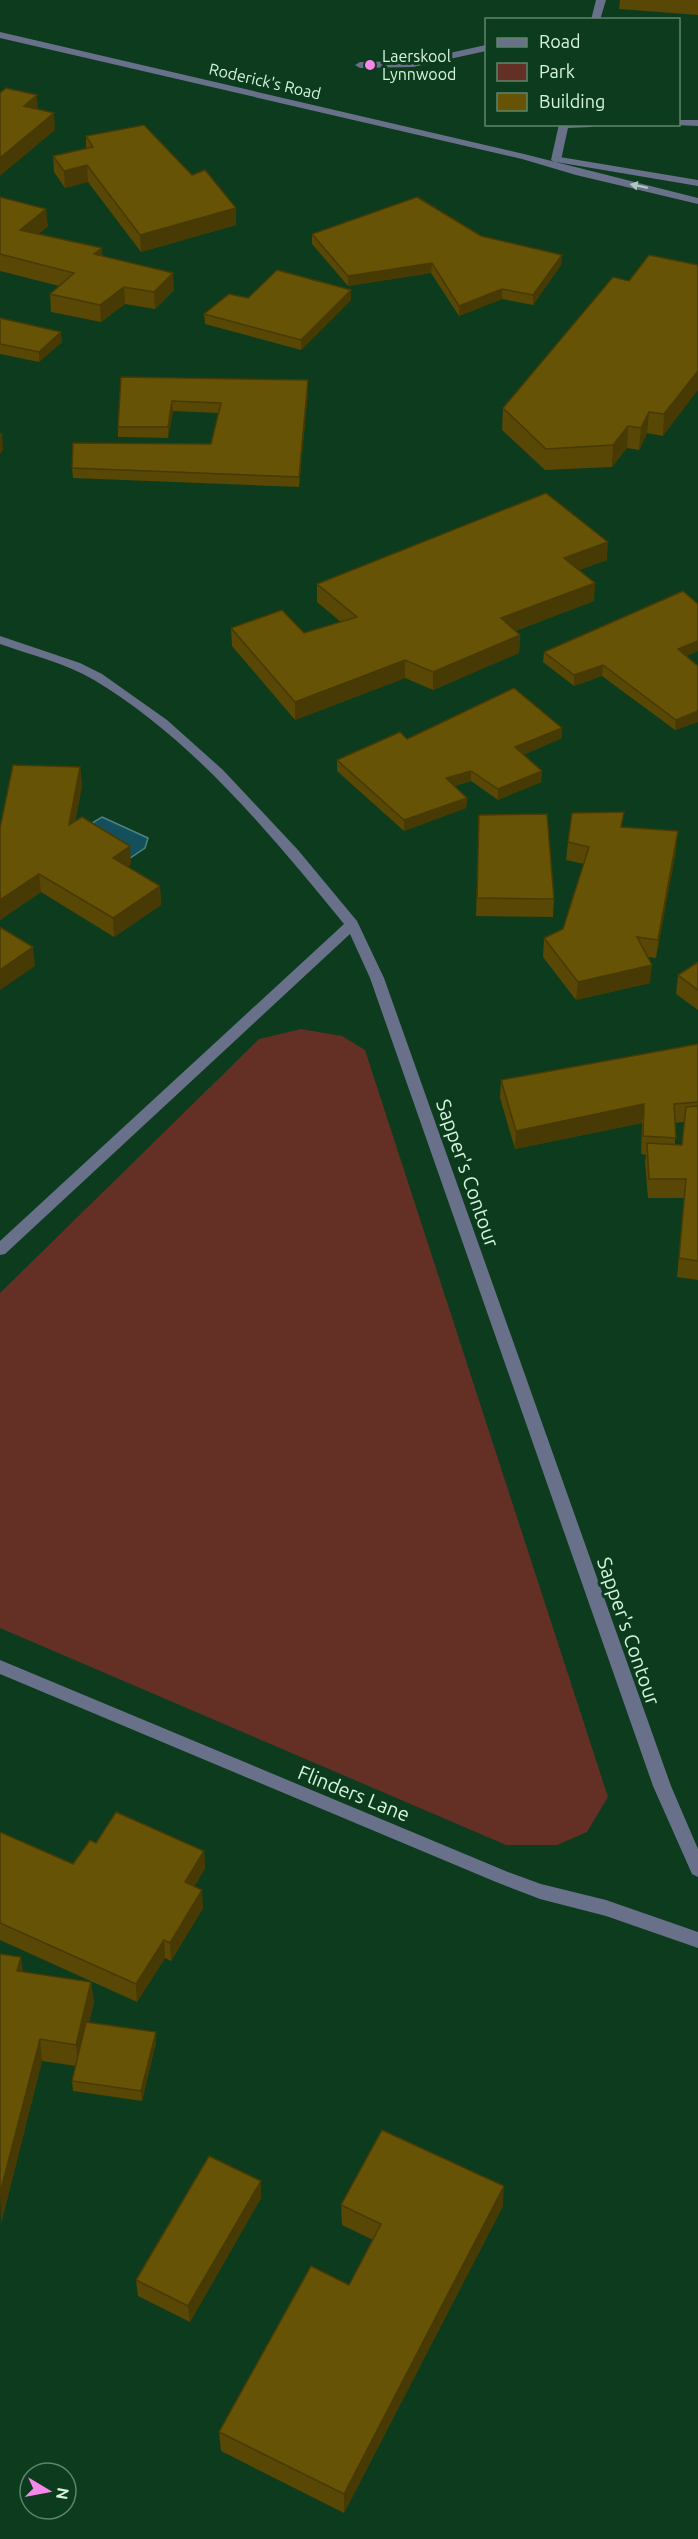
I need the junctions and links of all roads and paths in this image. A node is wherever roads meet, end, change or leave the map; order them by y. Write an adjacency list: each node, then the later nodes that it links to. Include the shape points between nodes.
1 (601, 0): 2 (street)
2 (596, 18)
3 (0, 35): 9 (street, Roderick's Road)
4 (485, 48): 5 (street, via 413,64)
5 (360, 65)
6 (680, 123): 7 (street)
7 (698, 123)
8 (564, 126): 10 (street)
9 (524, 157): 10 (street, Roderick's Road); 12 (street, Roderick's Road, one-way to 9)
10 (556, 159): 11 (street, Roderick's Road)
11 (698, 183)
12 (697, 201)
13 (0, 640): 14 (street, Sapper's Contour, via 98,677 163,723 233,789)
14 (352, 924): 15 (street); 17 (street, Sapper's Contour, via 377,978 662,1786)
15 (0, 1250)
16 (0, 1667): 18 (street, Flinders Lane, via 502,1877)
17 (698, 1869)
18 (698, 1940)

